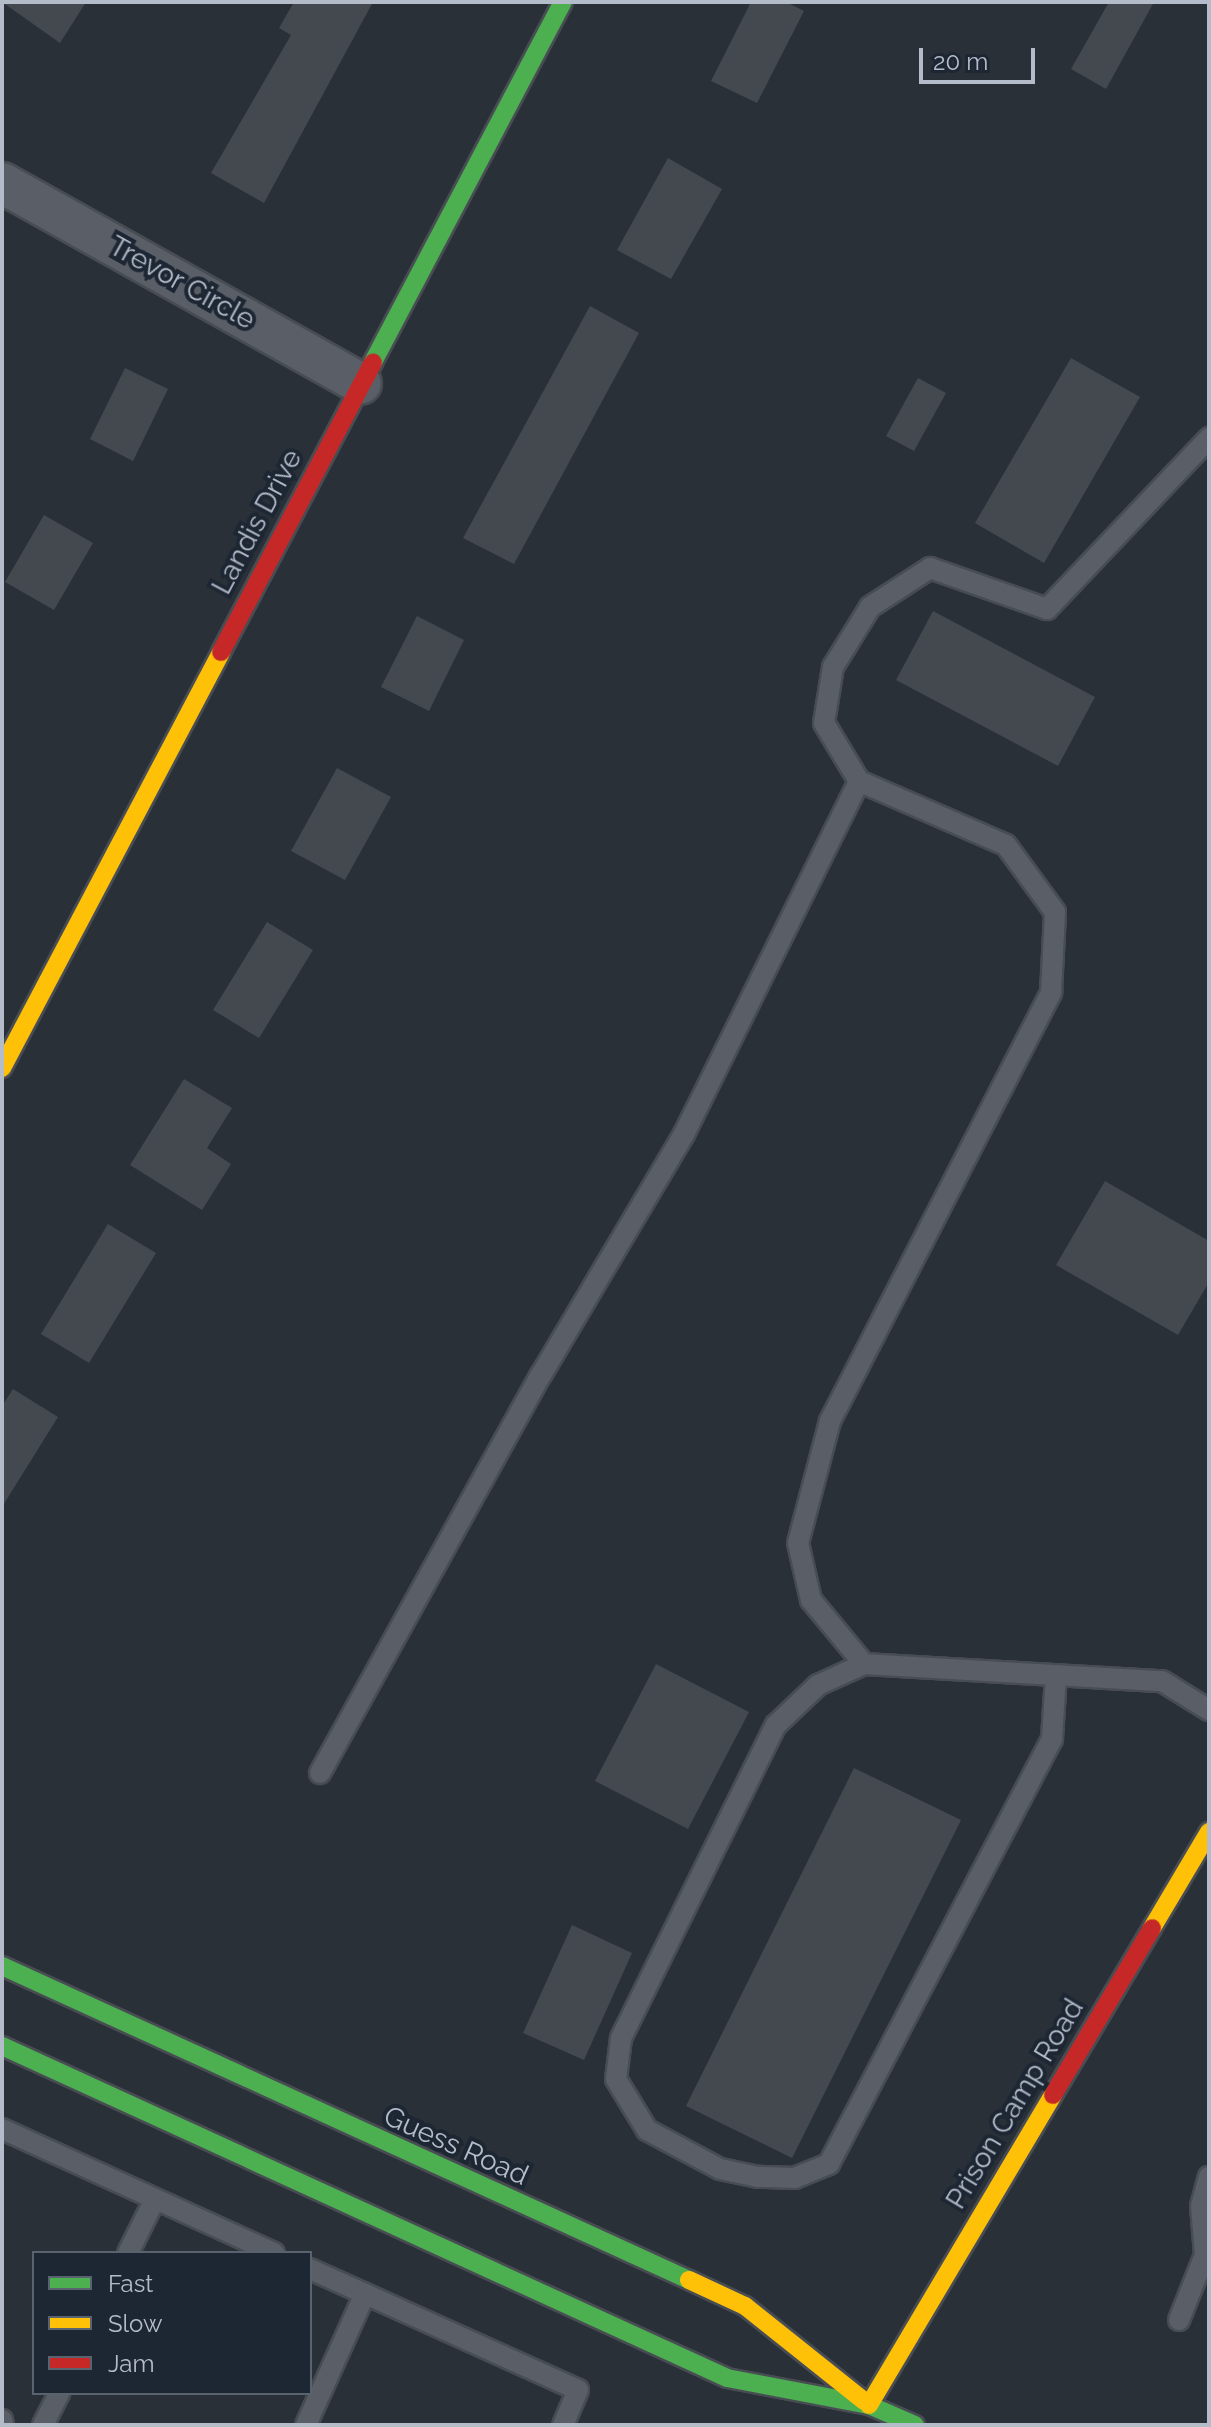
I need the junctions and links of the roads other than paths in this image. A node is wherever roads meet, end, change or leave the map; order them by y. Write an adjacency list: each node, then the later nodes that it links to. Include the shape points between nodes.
1 (563, 2): 3 (main road, Landis Drive)
2 (2, 183): 3 (street, Trevor Circle)
3 (361, 384): 6 (main road, Landis Drive)
4 (1209, 438): 5 (lane, via 1047,609 930,568 870,607 833,667 824,723)
5 (859, 781): 7 (lane, via 1006,845 1055,912 1051,992 830,1421 798,1543 811,1600); 10 (lane, via 684,1134 541,1375)
6 (2, 1068)
7 (864, 1664): 8 (lane); 8 (lane, via 818,1685 776,1725 621,2038 616,2079 647,2130 720,2169 795,2178 829,2164 1052,1739)
8 (1056, 1675): 9 (lane, via 1162,1681)
9 (1209, 1710)
10 (320, 1773)
11 (1209, 1832): 24 (main road, Prison Camp Road)
12 (2, 1966): 24 (main road, Guess Road, via 745,2306)
13 (2, 2046): 24 (main road, Guess Road, via 727,2378)
14 (2, 2129): 16 (lane)
15 (1209, 2177): 19 (lane, via 1201,2206)
16 (155, 2199): 17 (lane); 18 (lane)
17 (129, 2251)
18 (270, 2251)
19 (1207, 2253): 22 (lane)
20 (312, 2270): 21 (lane)
21 (365, 2294): 26 (lane); 27 (lane, via 578,2390)
22 (1179, 2320)
23 (58, 2395): 25 (lane)
24 (869, 2405): 28 (lane); 29 (main road, Guess Road)
25 (43, 2425)
26 (306, 2425)
27 (563, 2425)
28 (859, 2425)
29 (915, 2425)

